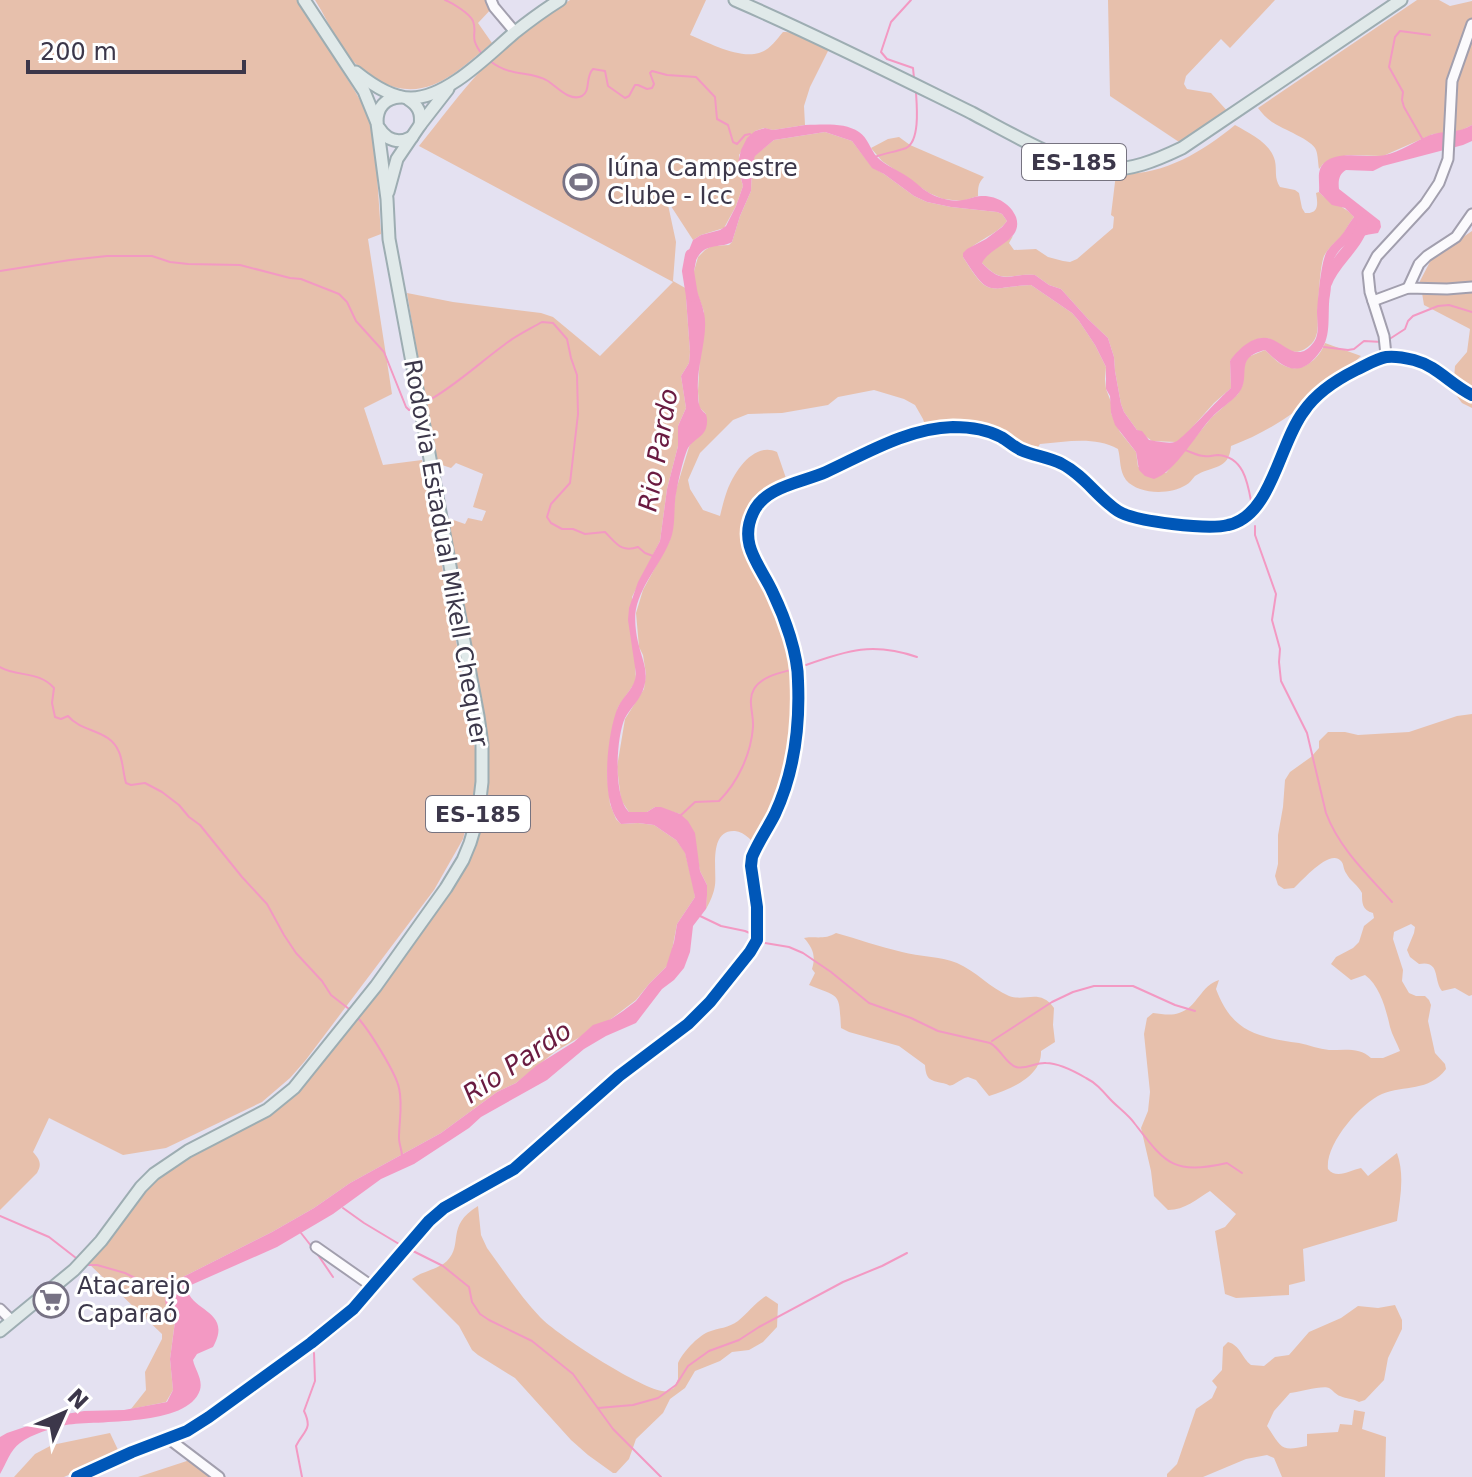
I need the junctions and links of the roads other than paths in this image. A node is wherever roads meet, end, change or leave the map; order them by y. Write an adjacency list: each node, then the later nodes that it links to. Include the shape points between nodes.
1 (304, 0): 8 (main road)
2 (491, 0): 7 (street)
3 (560, 0): 7 (main road, ES-185)
4 (735, 0): 5 (main road, ES-185, via 1028,142 1100,169 1145,163 1182,148)
5 (1401, 0)
6 (1472, 24): 18 (street, via 1452,81 1448,159 1430,198 1371,266)
7 (515, 32): 9 (main road, ES-185)
8 (346, 62): 10 (main road, via 376,86); 12 (main road)
9 (454, 83): 10 (main road, ES-185, via 433,94); 11 (main road, ES-185)
10 (404, 98): 11 (main road, via 420,112); 12 (main road, ES-185, via 383,104)
11 (420, 125): 13 (main road, ES-185)
12 (378, 126): 13 (main road, via 396,141); 14 (main road, ES-185)
13 (412, 137): 14 (main road, ES-185, via 397,159)
14 (387, 199): 24 (main road, Rodovia Estadual Mikell Chequer / ES-185, via 391,252 478,716 483,762 478,816 463,860 446,888 307,1074 267,1110 154,1174 74,1270)
15 (1472, 214): 17 (street, via 1456,237 1419,264)
16 (1472, 287): 17 (street)
17 (1408, 288): 18 (street)
18 (1373, 301): 19 (street)
19 (1385, 346): 20 (street); 22 (street, via 1314,398 1293,428 1260,501 1225,526 1123,513 1064,465 969,428 940,428 903,438 766,497 751,516 749,548 773,592 792,645 798,722 786,785 752,857 758,932 754,946 688,1024 619,1076 514,1169 444,1208)
20 (1472, 395)
21 (316, 1247): 22 (street)
22 (373, 1287): 26 (street, via 311,1343 209,1417)
23 (0, 1309): 24 (street)
24 (12, 1321): 25 (main road, ES-185)
25 (0, 1331)
26 (169, 1439): 27 (street); 28 (street)
27 (77, 1477)
28 (219, 1477)

